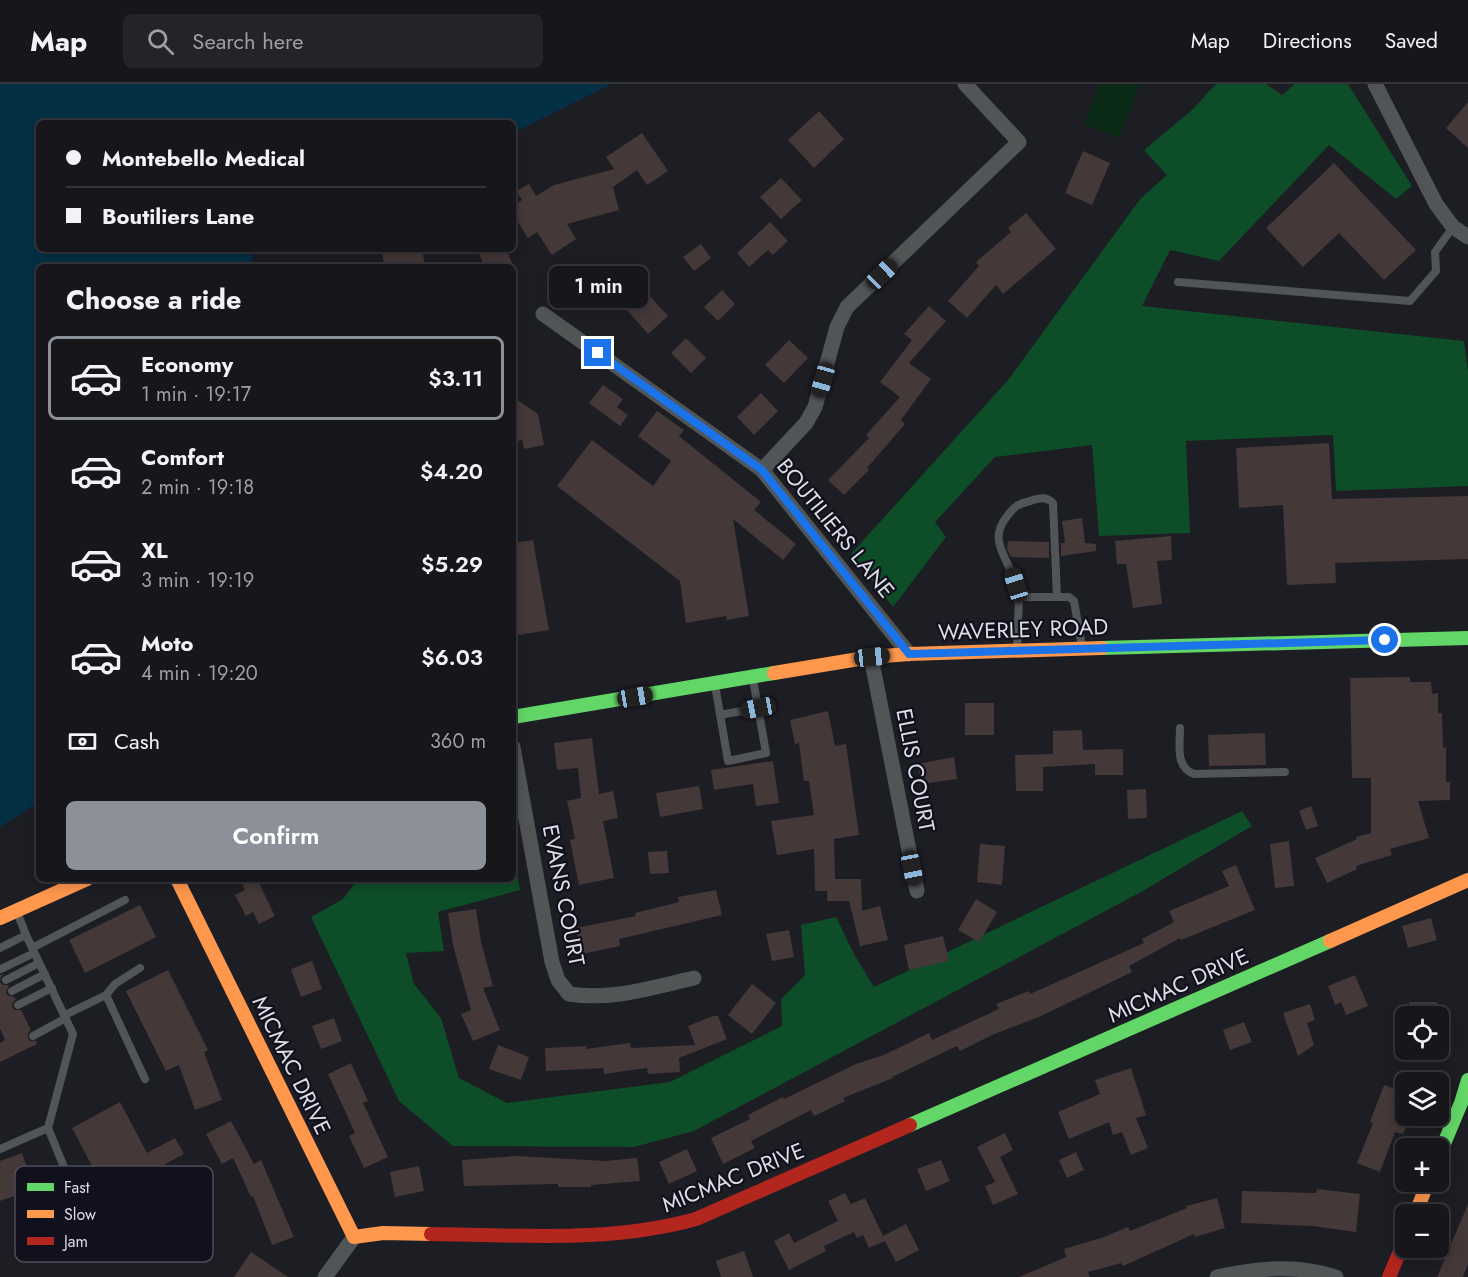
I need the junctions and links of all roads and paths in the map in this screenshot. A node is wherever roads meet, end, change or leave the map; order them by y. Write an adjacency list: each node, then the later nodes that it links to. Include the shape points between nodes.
1 (965, 84): 7 (street, via 1019,142 847,307 837,327 816,407)
2 (1376, 84): 3 (street, via 1436,204)
3 (1453, 227): 4 (street); 5 (lane, via 1435,252 1436,271 1410,301)
4 (1468, 237)
5 (1178, 282)
6 (543, 314): 7 (street, BOUTILIERS LANE)
7 (762, 470): 13 (street, BOUTILIERS LANE)
8 (1019, 597): 9 (lane); 9 (lane, via 998,538 1002,523 1016,505 1043,497 1053,503); 12 (lane)
9 (1057, 597): 11 (lane, via 1074,600)
10 (1468, 638): 11 (street, WAVERLEY ROAD)
11 (1082, 649): 12 (street, WAVERLEY ROAD)
12 (1017, 651): 13 (street, WAVERLEY ROAD)
13 (909, 654): 14 (street, WAVERLEY ROAD)
14 (872, 657): 15 (street, WAVERLEY ROAD); 26 (street, ELLIS COURT)
15 (753, 677): 16 (street, WAVERLEY ROAD); 17 (lane)
16 (715, 683): 18 (lane); 19 (street, WAVERLEY ROAD)
17 (758, 708): 18 (lane); 18 (lane, via 766,753 728,761)
18 (720, 715)
19 (516, 716)
20 (1180, 728): 22 (lane, via 1180,760 1194,774)
21 (516, 764): 37 (street, EVANS COURT, via 552,962 558,980 569,994 604,997)
22 (1285, 772)
23 (1468, 880): 51 (street, MICMAC DRIVE, via 696,1219 635,1234 597,1236 383,1233)
24 (80, 882): 28 (street)
25 (178, 882): 51 (street, MICMAC DRIVE)
26 (917, 891)
27 (125, 900): 32 (lane)
28 (16, 911): 29 (street); 30 (lane)
29 (0, 918)
30 (26, 935): 31 (lane); 32 (lane)
31 (0, 948)
32 (33, 950): 33 (lane); 35 (lane)
33 (39, 963): 36 (lane); 38 (lane)
34 (140, 968): 41 (lane, via 115,984)
35 (1, 969)
36 (45, 974): 39 (lane); 40 (lane)
37 (694, 978)
38 (6, 980)
39 (52, 988): 42 (lane); 43 (lane)
40 (12, 991)
41 (106, 995): 43 (lane); 45 (lane)
42 (18, 1005)
43 (66, 1016): 44 (lane); 47 (lane, via 73,1034)
44 (33, 1036)
45 (145, 1079)
46 (1468, 1080): 48 (street)
47 (48, 1128): 49 (lane); 50 (lane)
48 (1447, 1138)
49 (0, 1149)
50 (64, 1166)
51 (354, 1237): 53 (street)
52 (1397, 1258): 56 (street)
53 (325, 1277)
54 (1217, 1277): 55 (street, via 1274,1269 1302,1269)
55 (1336, 1277)
56 (1389, 1277)

